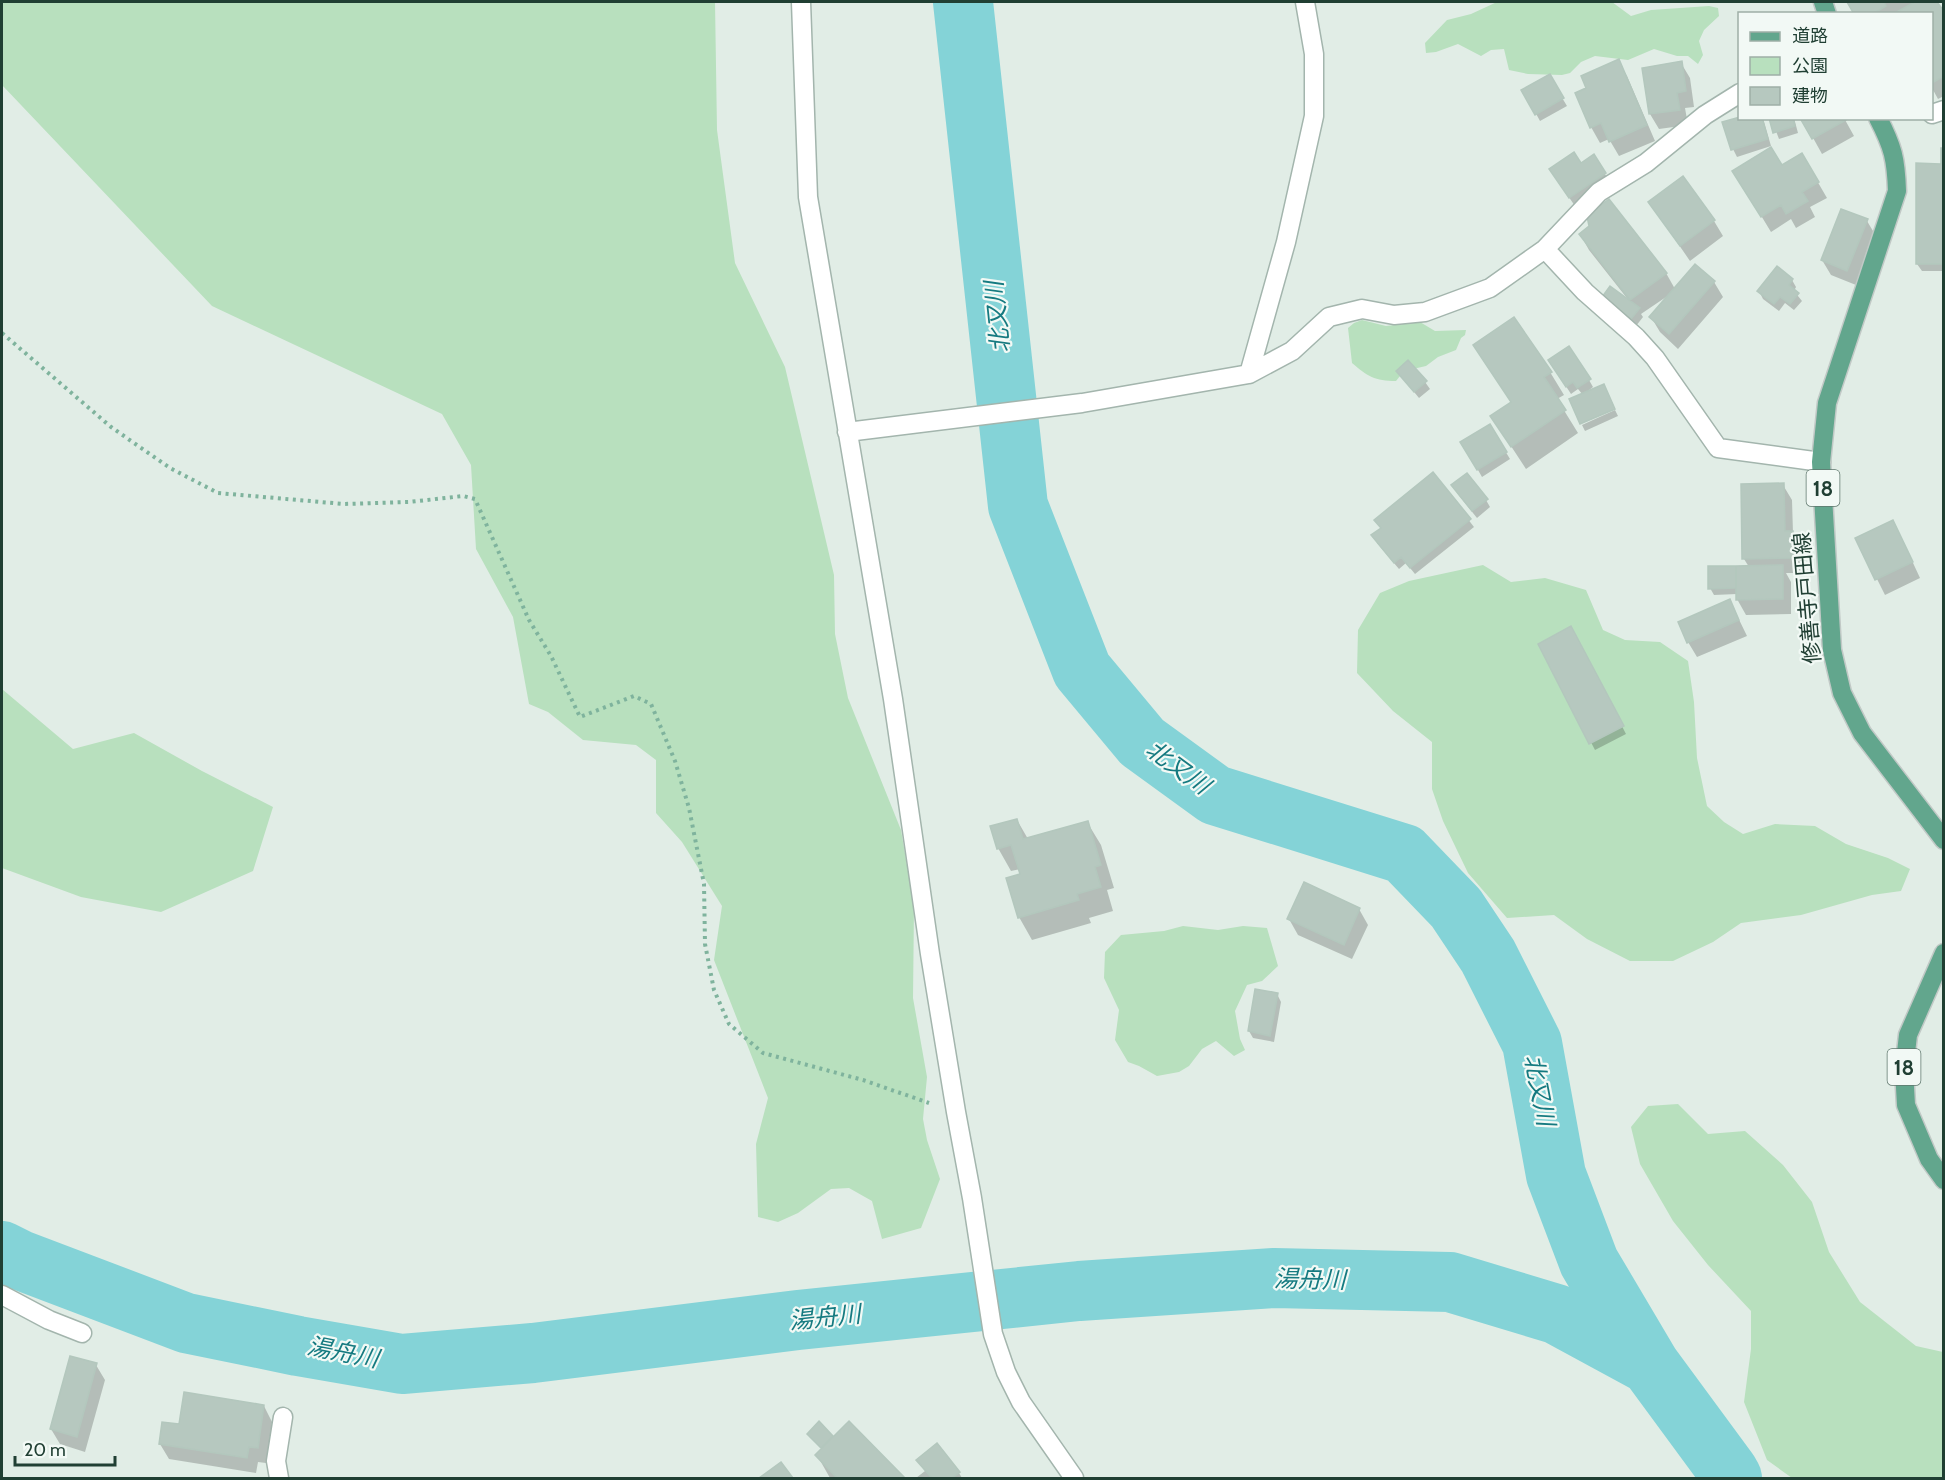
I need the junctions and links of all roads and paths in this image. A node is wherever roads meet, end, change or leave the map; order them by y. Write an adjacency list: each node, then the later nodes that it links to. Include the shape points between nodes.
1 (801, 2): 8 (street, via 808,197)
2 (1305, 2): 7 (street, via 1314,54 1314,116 1287,242)
3 (1738, 94): 5 (street, via 1705,115 1646,163 1599,192)
4 (1879, 120): 9 (main road, 修善寺戸田線 / 18, via 1891,144 1897,191 1827,403)
5 (1545, 249): 7 (street, via 1490,288 1425,312 1394,315 1362,309 1329,317 1292,351); 9 (street, via 1655,358 1718,448)
6 (2, 333): 12 (path, via 111,427 170,468 218,493 344,504 463,496 475,499 529,620 580,717 634,696 651,704 689,808 704,884 705,944 714,990 729,1024 763,1053 863,1080)
7 (1249, 374): 8 (street, via 1082,403)
8 (847, 432): 12 (street, via 893,699)
9 (1821, 462): 10 (main road, 修善寺戸田線 / 18, via 1832,650 1842,693 1862,733)
10 (1944, 840)
11 (1944, 953): 13 (main road, 18, via 1908,1035 1904,1070 1906,1105 1929,1159)
12 (956, 1112): 18 (street, via 993,1334 1021,1402)
13 (1944, 1180)
14 (2, 1295): 15 (street)
15 (82, 1333)
16 (284, 1417): 17 (street, via 276,1461)
17 (279, 1479)
18 (1074, 1479)

